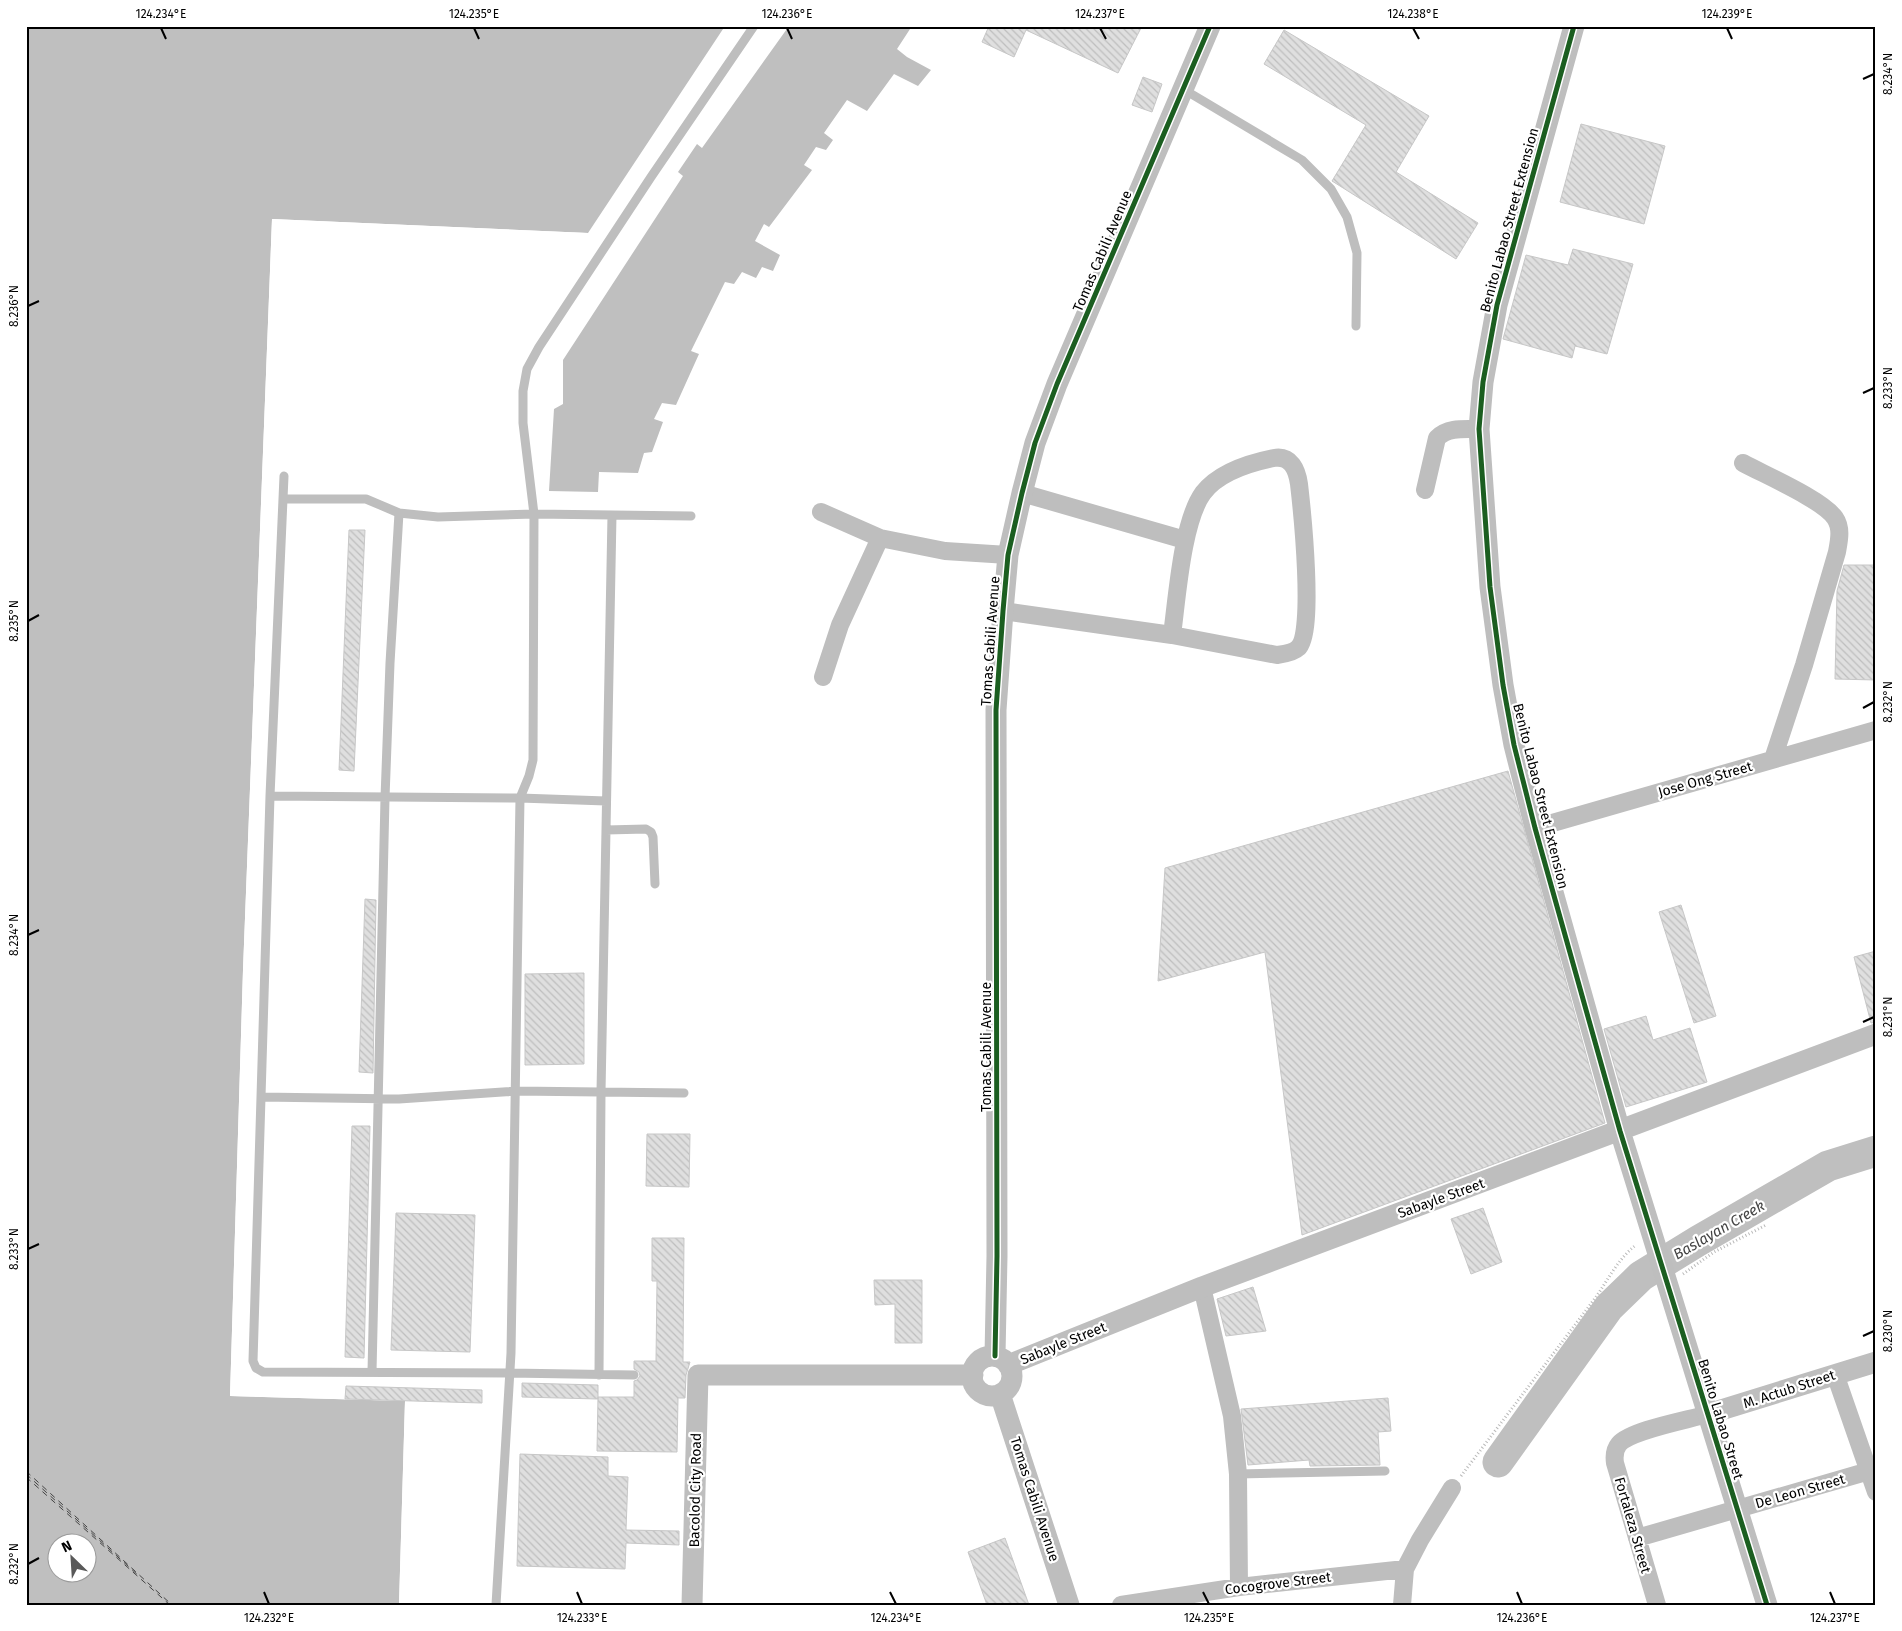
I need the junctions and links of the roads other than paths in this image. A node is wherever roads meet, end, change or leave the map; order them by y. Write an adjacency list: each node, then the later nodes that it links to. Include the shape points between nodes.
1 (754, 26): 14 (lane, via 527,368 523,423)
2 (1210, 26): 4 (street, Tomas Cabili Avenue)
3 (1574, 26): 6 (street, Benito Labao Street Extension, via 1497,304 1483,382)
4 (1183, 89): 5 (lane, via 1302,160 1331,189 1347,217 1357,253); 10 (street, Tomas Cabili Avenue, via 1057,384 1035,443)
5 (1356, 326)
6 (1479, 429): 9 (street, via 1451,430 1437,438); 29 (street, Benito Labao Street Extension, via 1490,587 1503,685)
7 (1743, 463): 24 (street, via 1821,505 1835,518 1840,536 1804,665)
8 (284, 476): 11 (lane)
9 (1425, 490)
10 (1022, 493): 18 (street); 19 (street, Tomas Cabili Avenue)
11 (284, 499): 13 (lane, via 366,499); 25 (lane)
12 (820, 512): 17 (street)
13 (399, 513): 14 (lane, via 438,517); 26 (lane)
14 (534, 514): 15 (lane); 27 (lane, via 533,760)
15 (612, 515): 16 (lane); 28 (lane)
16 (691, 516)
17 (880, 538): 19 (street, via 945,551); 22 (street, via 840,624)
18 (1185, 540): 21 (street); 21 (street, via 1203,493 1220,477 1253,462 1279,457 1291,462 1297,471 1304,528 1307,584 1304,640 1298,648 1276,655)
19 (1008, 555): 20 (street, Tomas Cabili Avenue)
20 (1003, 611): 21 (street); 41 (street, Tomas Cabili Avenue, via 996,710 997,1246)
21 (1172, 635)
22 (823, 677)
23 (1876, 730): 24 (street, Jose Ong Street)
24 (1773, 759): 29 (street, Jose Ong Street)
25 (270, 796): 26 (lane); 36 (lane)
26 (385, 798): 27 (lane); 37 (lane)
27 (520, 798): 28 (lane); 33 (lane)
28 (606, 801): 30 (lane)
29 (1535, 828): 38 (street, Benito Labao Street Extension)
30 (606, 830): 31 (lane, via 646,829 651,832); 34 (lane)
31 (655, 884)
32 (1876, 1034): 38 (street, Sabayle Street)
33 (516, 1090): 34 (lane); 37 (lane); 44 (lane)
34 (601, 1092): 35 (lane); 46 (lane)
35 (684, 1094)
36 (261, 1097): 37 (lane); 43 (lane, via 253,1361 263,1372)
37 (377, 1098): 43 (lane)
38 (1620, 1131): 39 (street, Benito Labao Street Extension); 40 (street, Sabayle Street)
39 (1653, 1238): 50 (street, Benito Labao Street)
40 (1202, 1287): 41 (street, Sabayle Street); 54 (street, via 1232,1416)
41 (1002, 1361): 48 (street, via 989,1356 976,1365); 49 (street, via 1012,1381)
42 (1876, 1362): 45 (street, M. Actub Street)
43 (372, 1372): 44 (lane)
44 (510, 1373): 46 (lane); 61 (lane)
45 (1835, 1374): 50 (street, M. Actub Street); 52 (street)
46 (599, 1375): 47 (lane)
47 (634, 1375)
48 (973, 1375): 49 (street, via 978,1390 988,1395); 62 (street, Bacolod City Road, via 698,1375)
49 (1000, 1394): 63 (street, Tomas Cabili Avenue)
50 (1708, 1414): 51 (street, M. Actub Street, via 1634,1434); 57 (street, Benito Labao Street)
51 (1618, 1445): 58 (street, Fortaleza Street, via 1615,1463)
52 (1872, 1470): 56 (street); 57 (street, De Leon Street)
53 (1385, 1471): 54 (lane)
54 (1238, 1474): 60 (street)
55 (1452, 1488): 59 (street)
56 (1876, 1492)
57 (1737, 1509): 58 (street, De Leon Street); 67 (street, Benito Labao Street)
58 (1637, 1538): 66 (street, Fortaleza Street)
59 (1405, 1569): 60 (street, Cocogrove Street); 65 (street)
60 (1240, 1587): 64 (street, Cocogrove Street)
61 (496, 1605)
62 (692, 1605)
63 (1069, 1605)
64 (1121, 1605)
65 (1402, 1605)
66 (1657, 1605)
67 (1767, 1605)

